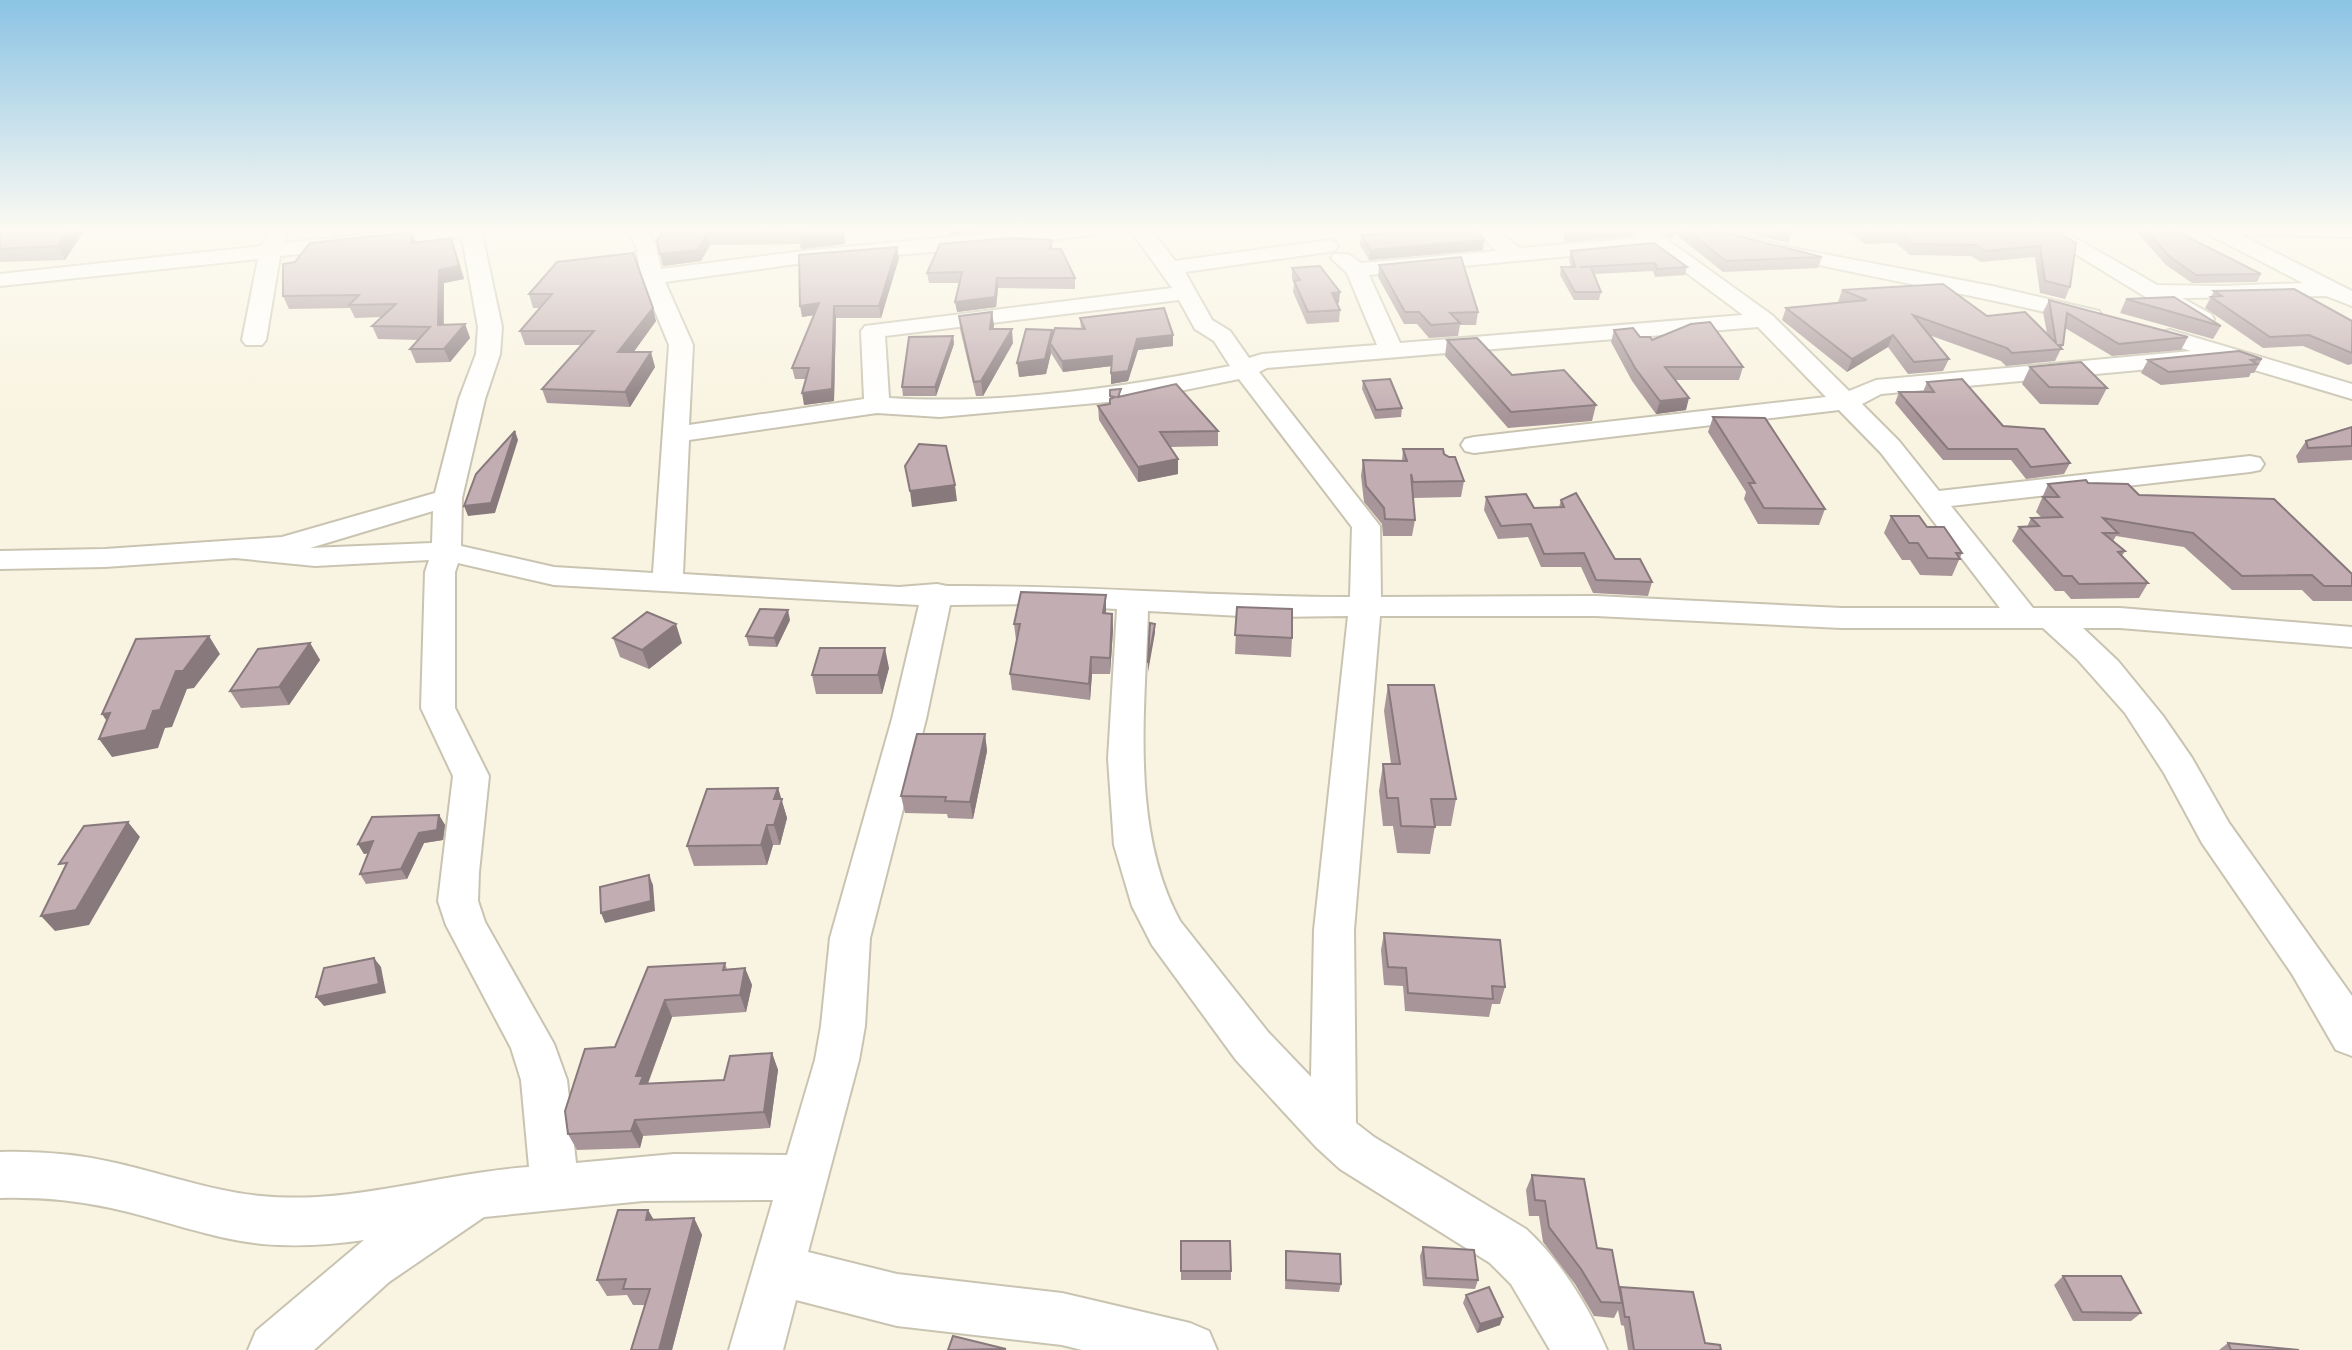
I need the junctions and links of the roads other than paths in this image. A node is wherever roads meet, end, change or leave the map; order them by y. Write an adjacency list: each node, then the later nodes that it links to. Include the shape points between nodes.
1 (263, 291): 16 (street)
2 (484, 291): 27 (street, via 490,327 488,354)
3 (658, 291): 24 (street, via 681,345)
4 (1117, 291): 23 (street, via 873,331)
5 (1184, 291): 20 (street, via 1203,324 1222,336)
6 (1365, 291): 17 (street)
7 (1724, 291): 13 (street)
8 (1989, 291): 14 (street)
9 (2152, 291): 10 (street); 19 (street, via 2186,307)
10 (2276, 291)
11 (2334, 291): 12 (street)
12 (2352, 299)
13 (1764, 320): 17 (street); 22 (street)
14 (2109, 320)
15 (2145, 330): 18 (street)
16 (254, 340)
17 (1391, 349): 20 (street, via 1262,361)
18 (2233, 355): 19 (street); 22 (street, via 1876,387)
19 (2280, 369): 21 (street)
20 (1245, 370): 23 (street, via 1140,392 940,409); 35 (street, via 1366,526)
21 (2352, 392)
22 (1846, 402): 25 (street); 28 (street)
23 (877, 405): 24 (street)
24 (678, 434): 32 (street)
25 (1474, 445)
26 (2250, 464): 28 (street)
27 (448, 498): 29 (street, via 284,546); 30 (street)
28 (1932, 500): 36 (street)
29 (242, 551): 30 (street, via 315,557); 31 (street)
30 (446, 552): 32 (street, via 554,576); 42 (street, via 440,572 438,708 471,776 458,901 466,925 532,1044 544,1080)
31 (0, 560)
32 (667, 584): 33 (street, via 899,596)
33 (937, 593): 34 (street); 41 (street, via 909,719 859,898 850,938 837,1060)
34 (1133, 600): 35 (street); 39 (street, via 1126,759 1133,845 1152,906 1166,933 1252,1046)
35 (1365, 608): 36 (street, via 1596,606 1842,618); 39 (street, via 1334,930)
36 (2038, 618): 37 (street, via 2120,618); 38 (street, via 2086,645 2108,667 2178,766 2220,841 2332,997)
37 (2352, 637)
38 (2352, 1037)
39 (1334, 1132): 48 (street, via 1357,1153 1508,1246 1529,1266)
40 (0, 1175): 43 (street, via 19,1173 123,1186 265,1221 324,1221)
41 (804, 1178): 42 (street, via 655,1178); 44 (street)
42 (555, 1188): 43 (street)
43 (477, 1195): 45 (street, via 371,1264)
44 (778, 1270): 46 (street); 47 (street, via 872,1295 1062,1319)
45 (275, 1350)
46 (756, 1350)
47 (1190, 1350)
48 (1580, 1350)

